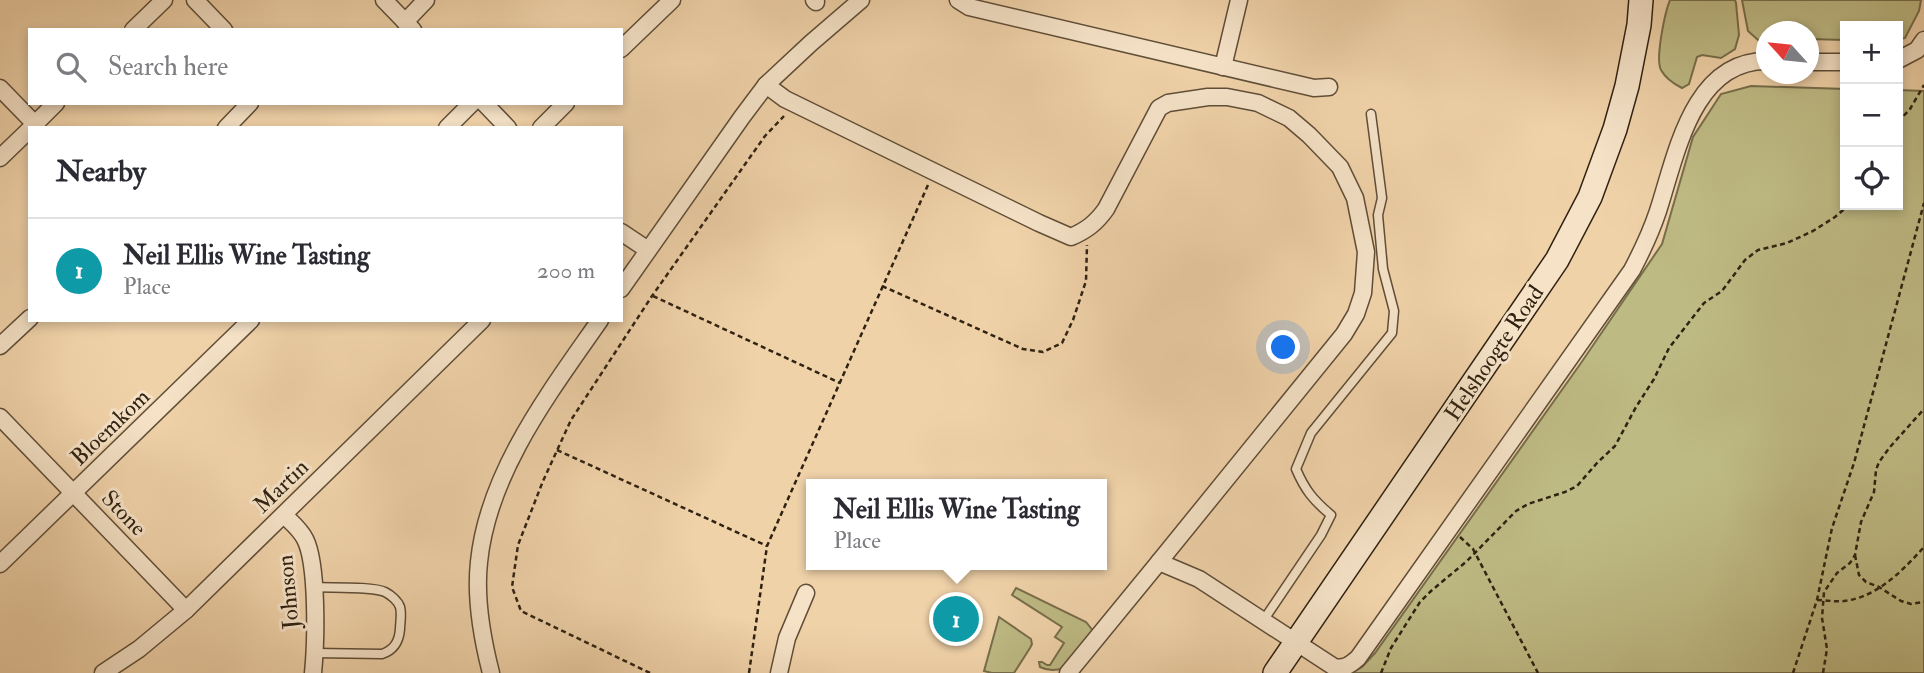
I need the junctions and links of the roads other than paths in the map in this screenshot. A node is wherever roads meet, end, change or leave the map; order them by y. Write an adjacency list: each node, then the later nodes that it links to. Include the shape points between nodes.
1 (164, 0): 11 (street)
2 (195, 0): 12 (street)
3 (384, 0): 10 (street)
4 (426, 0): 10 (street)
5 (672, 0): 14 (street)
6 (862, 0): 20 (street)
7 (958, 0): 19 (street, via 969,7)
8 (1239, 0): 19 (street)
9 (1641, 0): 54 (main road, Helshoogte Road, via 1615,129 1590,197 1557,260)
10 (409, 26)
11 (135, 28)
12 (222, 28)
13 (1924, 40): 15 (street)
14 (623, 47)
15 (1903, 57)
16 (1756, 61): 54 (street, via 1717,79 1700,99 1683,128 1646,245 1632,270 1358,658 1334,667)
17 (1819, 62): 18 (street)
18 (1840, 62)
19 (1223, 67): 21 (street, via 1314,88)
20 (766, 85): 38 (street); 48 (street, via 785,99 1071,237 1096,224 1159,108 1168,103 1208,97 1258,103 1289,118 1340,167 1355,198 1366,252 1363,293 1356,314)
21 (1329, 87)
22 (0, 88): 29 (street)
23 (54, 105): 30 (street)
24 (248, 105): 31 (street)
25 (470, 105): 32 (street)
26 (486, 105): 33 (street)
27 (564, 105): 34 (street)
28 (1371, 114): 53 (lane, via 1382,198 1378,215 1383,269 1394,311 1392,333 1311,433 1296,469 1304,488 1331,515)
29 (31, 126)
30 (33, 126)
31 (228, 126)
32 (449, 126)
33 (506, 126)
34 (543, 126)
35 (28, 131): 36 (street)
36 (0, 158)
37 (623, 233): 38 (street)
38 (648, 250): 39 (street)
39 (623, 286)
40 (28, 319): 44 (street)
41 (249, 322): 46 (street, Bloemkom)
42 (480, 322): 47 (street, Martin)
43 (599, 322): 58 (street, via 526,431 497,490 484,534 478,591)
44 (0, 346)
45 (0, 417): 46 (street, Stone)
46 (74, 494): 49 (street, Bloemkom); 52 (street, Stone)
47 (284, 515): 50 (street, Johnson, via 310,548); 52 (street, Martin)
48 (1159, 562): 53 (street, via 1199,579); 60 (street)
49 (0, 564)
50 (314, 587): 55 (street, Johnson); 55 (lane, via 382,591 400,607 398,640 388,652)
51 (806, 593): 59 (street, via 787,638)
52 (186, 610): 56 (street, Martin)
53 (1263, 621): 54 (street)
54 (1296, 642): 61 (main road, Helshoogte Road)
55 (315, 653): 57 (street, Johnson)
56 (103, 673)
57 (313, 673)
58 (491, 673)
59 (779, 673)
60 (1068, 673)
61 (1275, 673)

